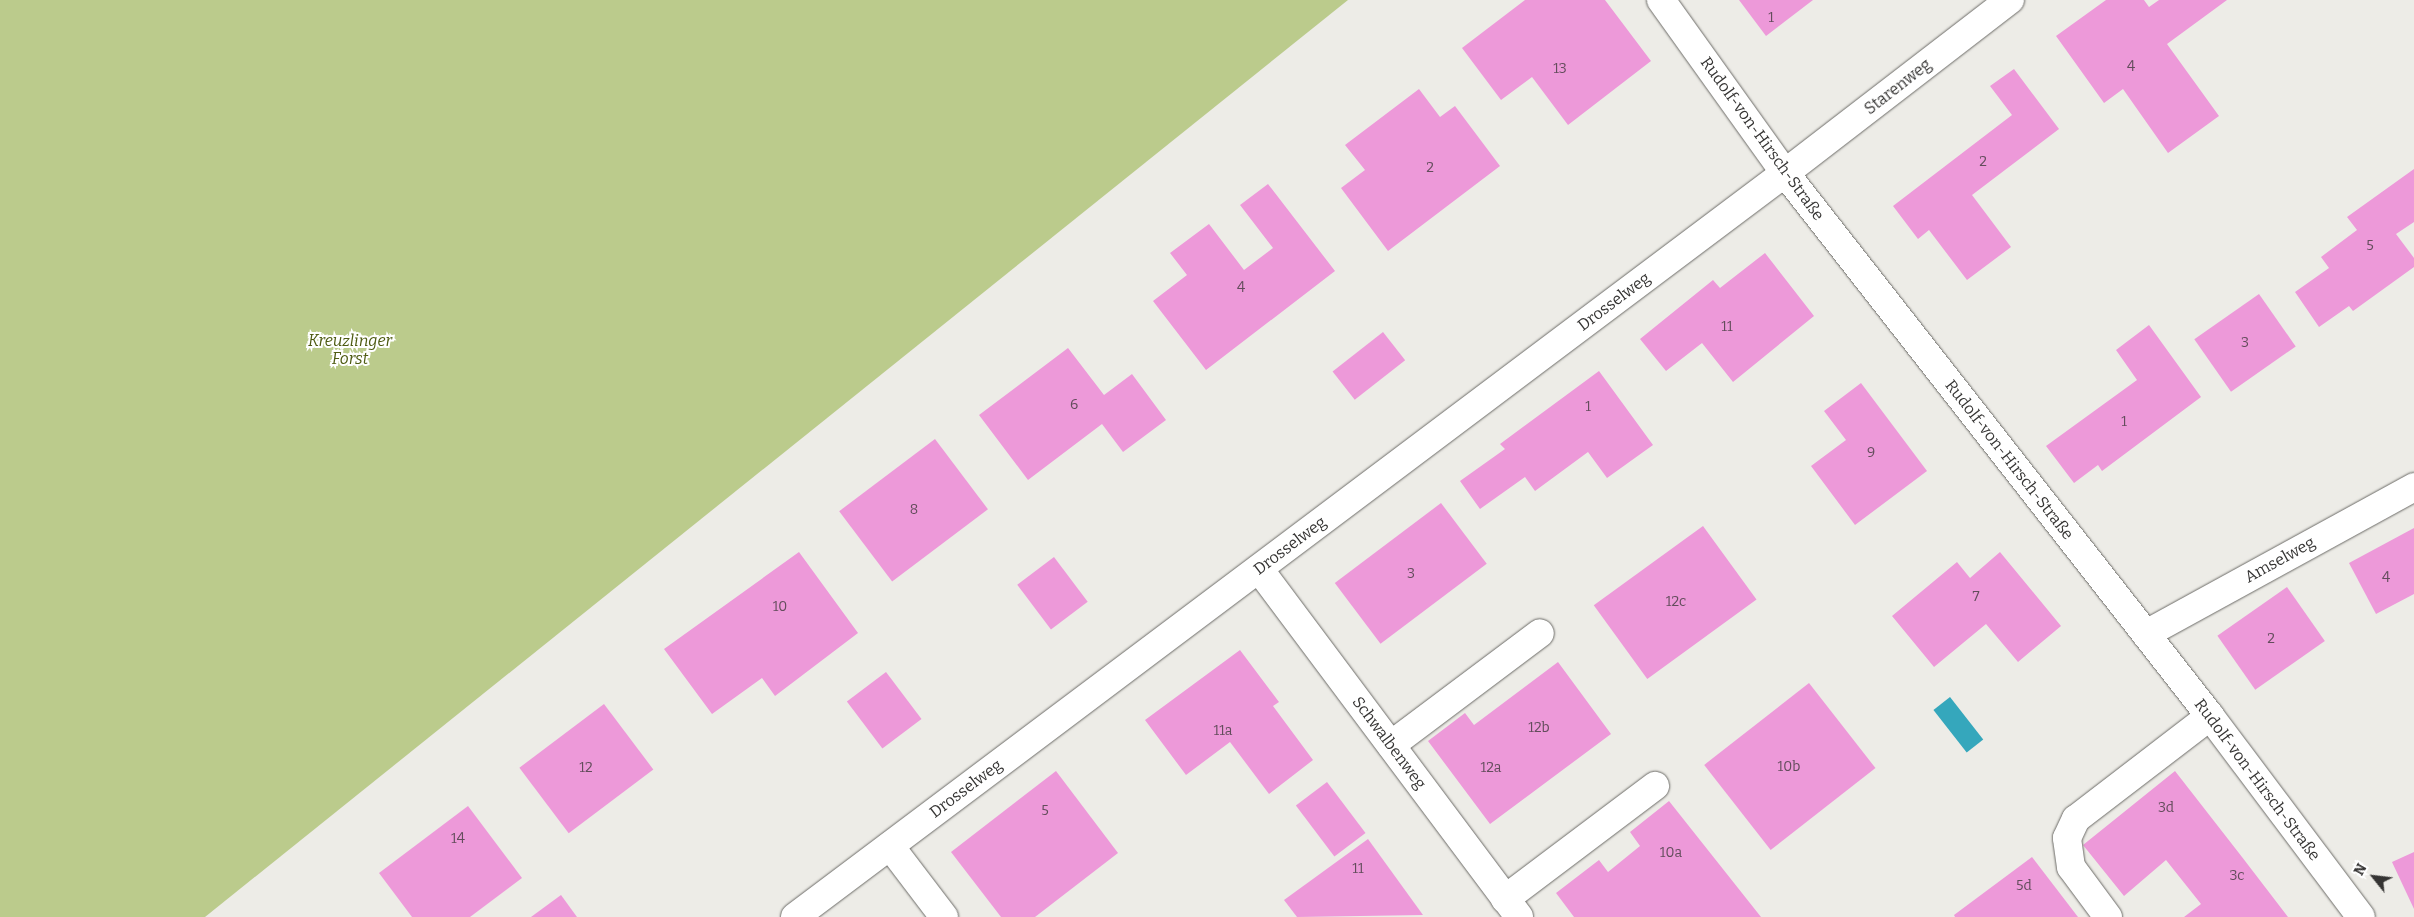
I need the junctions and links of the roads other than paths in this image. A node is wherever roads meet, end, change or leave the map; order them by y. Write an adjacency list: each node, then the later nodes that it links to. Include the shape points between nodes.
1 (1661, 0): 3 (street, Rudolf-von-Hirsch-Straße)
2 (2010, 0): 3 (street, Starenweg)
3 (1785, 173): 5 (street, Drosselweg); 7 (street, Rudolf-von-Hirsch-Straße)
4 (2414, 487): 7 (street, Amselweg)
5 (1259, 570): 9 (street, Schwalbenweg); 11 (street, Drosselweg)
6 (1540, 633): 9 (street)
7 (2146, 634): 8 (street, Rudolf-von-Hirsch-Straße)
8 (2210, 716): 15 (street, via 2076,819 2067,838 2071,867); 16 (street, Rudolf-von-Hirsch-Straße)
9 (1391, 746): 12 (street, Schwalbenweg)
10 (1655, 786): 12 (street)
11 (890, 846): 13 (street, Drosselweg); 14 (street)
12 (1512, 908)
13 (794, 917)
14 (944, 917)
15 (2108, 917)
16 (2361, 917)

